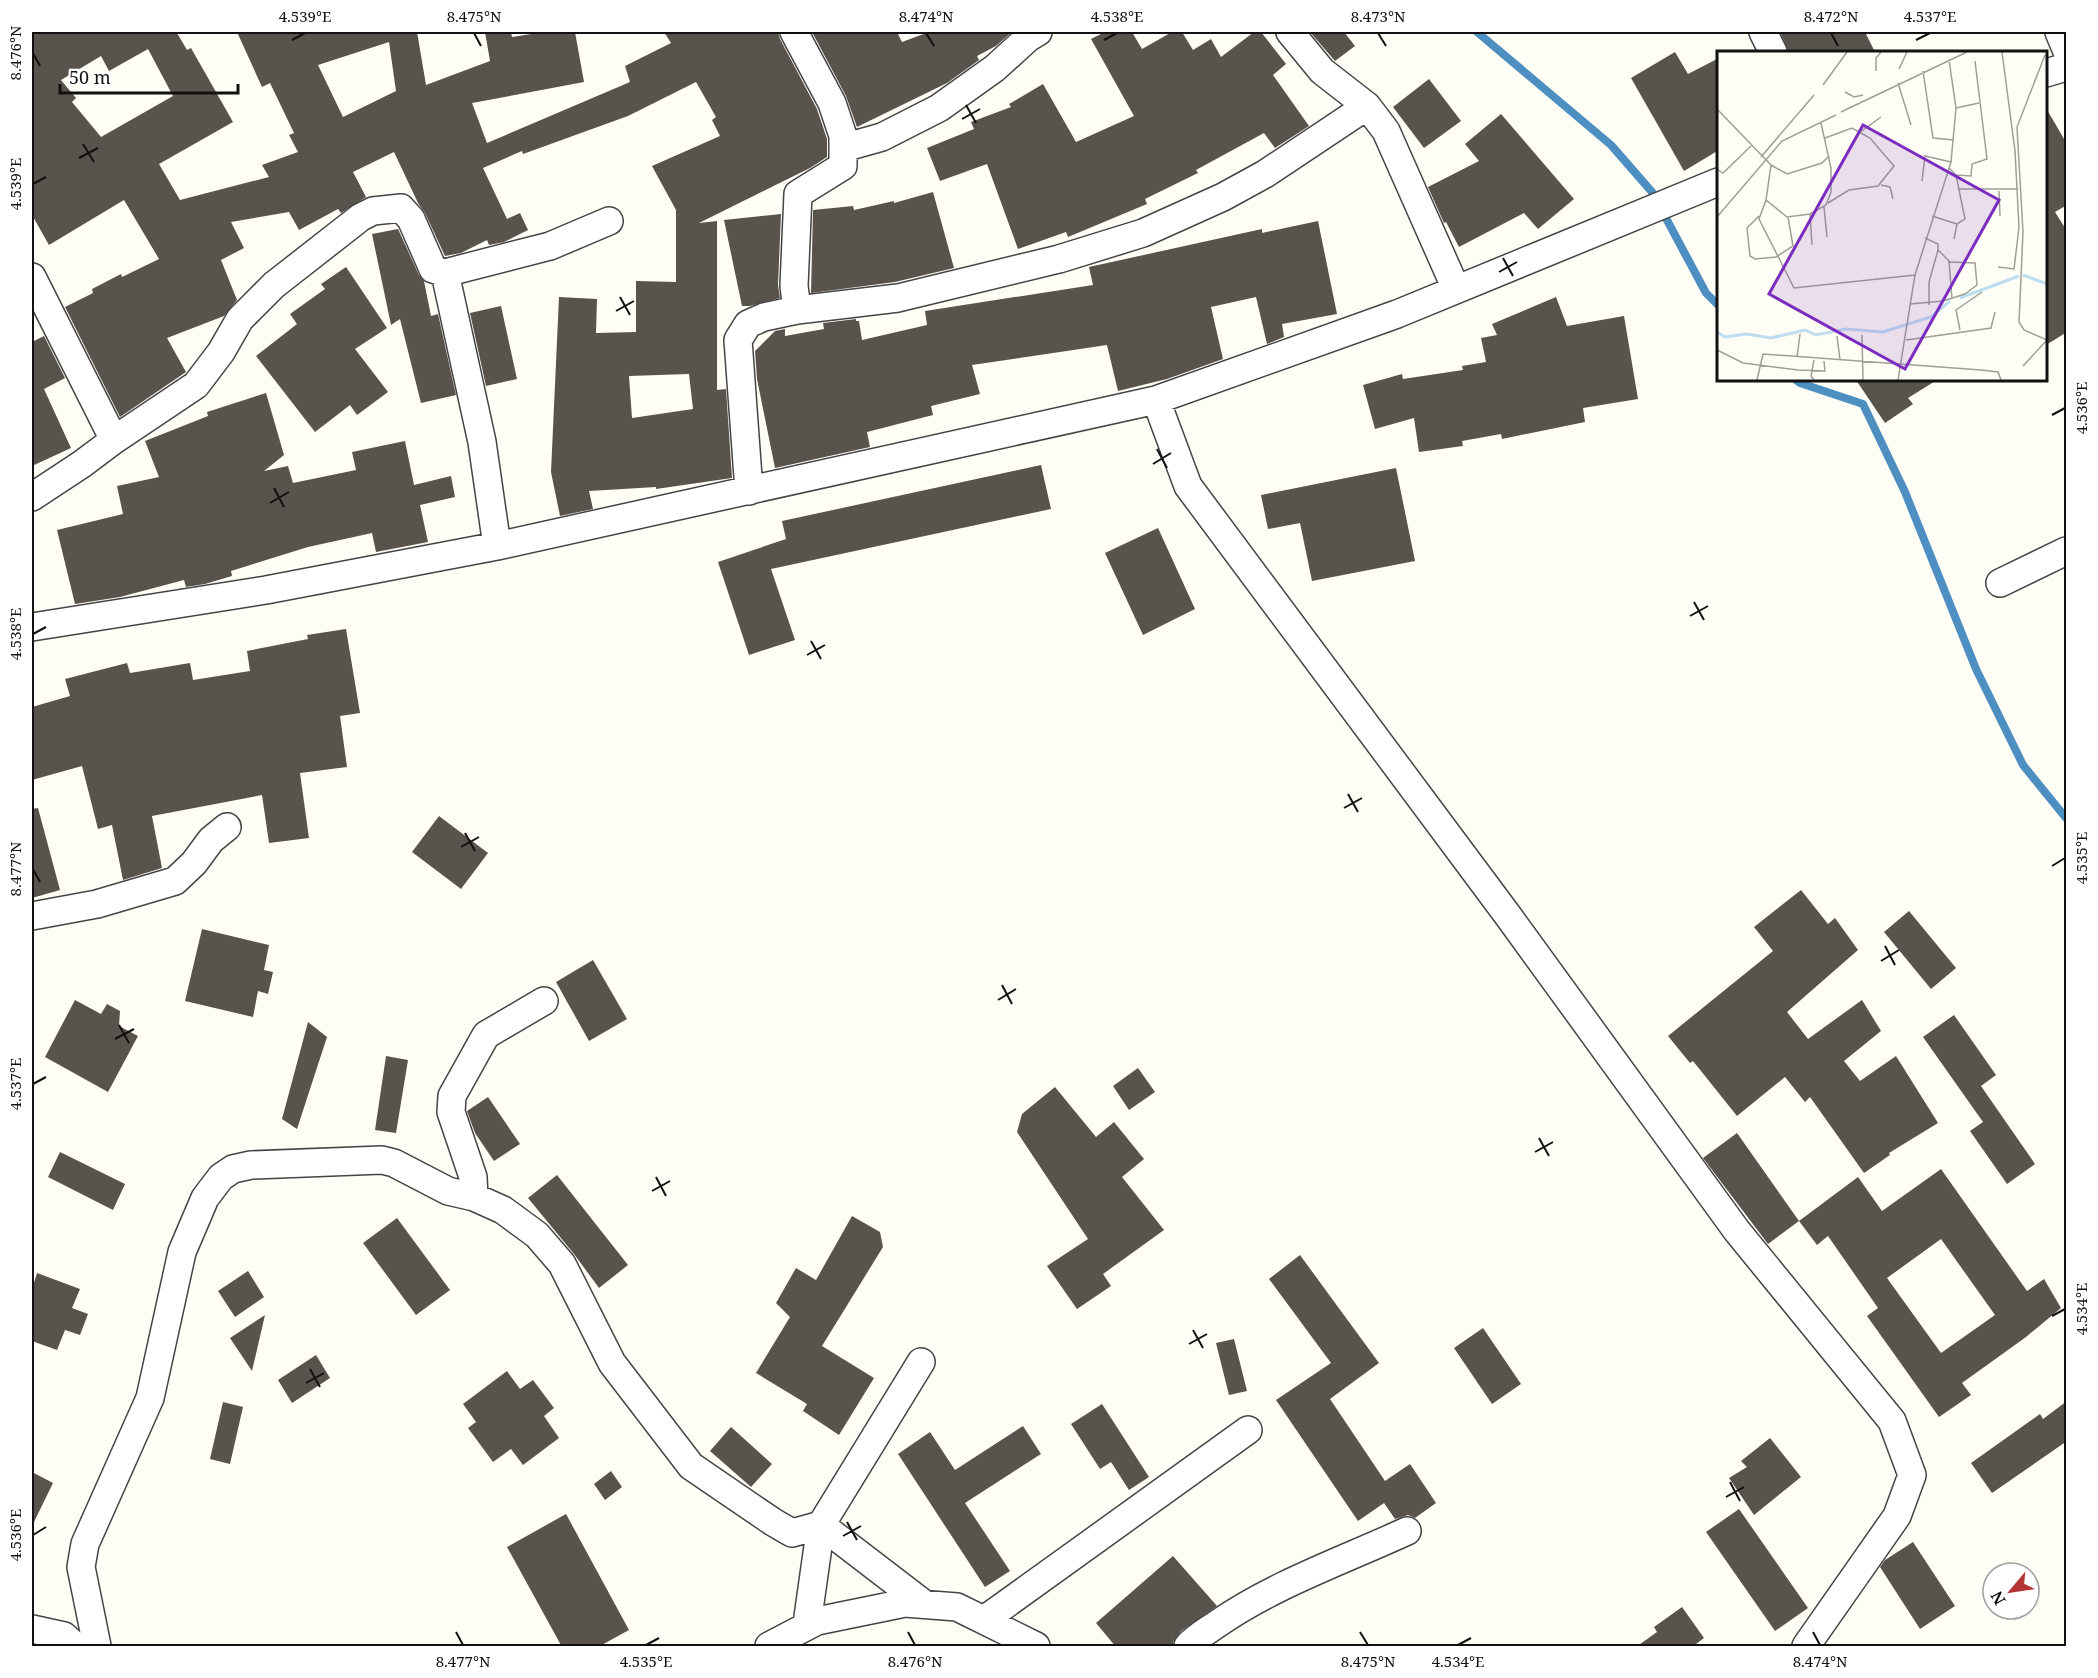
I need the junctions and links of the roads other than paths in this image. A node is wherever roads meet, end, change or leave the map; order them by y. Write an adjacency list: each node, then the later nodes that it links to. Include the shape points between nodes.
1 (794, 32): 11 (street, via 832,103)
2 (1038, 32): 11 (street, via 939,108 882,136)
3 (1290, 32): 10 (street, via 1322,71)
4 (1763, 32): 7 (street)
5 (2059, 32): 6 (street)
6 (2067, 49)
7 (1772, 51)
8 (2067, 67): 9 (street)
9 (2047, 73)
10 (1367, 105): 16 (street, via 1386,130); 17 (street, via 1265,174 1143,232 1059,259 898,298)
11 (843, 148): 17 (street, via 843,166 798,194 794,268)
12 (1717, 183): 16 (street)
13 (609, 221): 14 (street, via 550,246)
14 (445, 273): 19 (street, via 434,269 411,219 401,208 361,217 273,285 240,319 195,385); 22 (street, via 482,442)
15 (32, 277): 19 (street)
16 (1456, 290): 18 (street)
17 (797, 310): 20 (street, via 748,324 738,340)
18 (1156, 400): 20 (street); 43 (street, via 1188,486 1737,1231 1892,1421 1912,1475 1898,1516)
19 (114, 440): 21 (street)
20 (749, 491): 22 (street)
21 (32, 496)
22 (497, 546): 25 (street, via 266,590)
23 (2067, 551): 24 (street)
24 (2000, 583)
25 (32, 627)
26 (228, 826): 27 (street, via 175,881 97,904)
27 (32, 916)
28 (544, 1001): 29 (street, via 486,1035 452,1096 451,1112 473,1177)
29 (474, 1197): 32 (street, via 503,1210 537,1235 562,1264 612,1363 691,1466 792,1533); 39 (street, via 448,1191 382,1160 251,1165 221,1177 205,1198 182,1252 150,1398 85,1544 81,1567)
30 (921, 1362): 32 (street)
31 (1248, 1430): 35 (street)
32 (821, 1525): 34 (street); 36 (street)
33 (1407, 1531): 42 (street, via 1259,1598)
34 (924, 1604): 35 (street, via 957,1607); 36 (street, via 905,1603)
35 (984, 1620): 41 (street)
36 (807, 1624): 40 (street)
37 (32, 1629): 38 (street, via 64,1636)
38 (75, 1647)
39 (97, 1647)
40 (769, 1647)
41 (1036, 1647)
42 (1188, 1647)
43 (1806, 1647)

